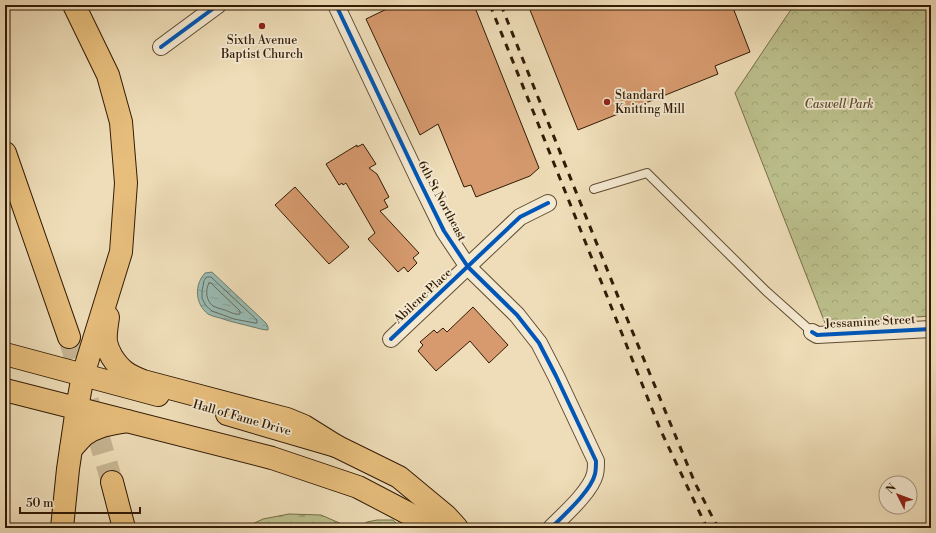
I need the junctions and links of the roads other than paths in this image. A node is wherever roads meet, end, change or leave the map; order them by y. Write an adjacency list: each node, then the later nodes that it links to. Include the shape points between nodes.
1 (218, 5): 4 (street)
2 (336, 5): 8 (street, 6th St Northeast, via 444,231)
3 (77, 10): 9 (main road, via 108,75 121,122 126,183 121,252)
4 (161, 47)
5 (5, 153): 12 (main road)
6 (594, 189): 11 (lane, Jessamine Street, via 647,173 766,291)
7 (548, 203): 8 (street, Abilene Place, via 520,217)
8 (468, 267): 13 (street, Abilene Place); 26 (street, 6th St Northeast, via 517,315 539,343 596,461 595,474 586,492)
9 (115, 269): 15 (main road); 19 (main road, via 106,342 109,352 122,370 143,381 287,419 304,426)
10 (931, 329): 11 (street, Jessamine Street, via 817,335)
11 (812, 332)
12 (69, 337)
13 (391, 339)
14 (5, 354): 15 (main road, Hall of Fame Drive)
15 (83, 375): 17 (main road); 19 (main road, Hall of Fame Drive, via 202,406)
16 (5, 390): 17 (main road)
17 (77, 408): 18 (main road); 20 (main road)
18 (127, 421): 20 (main road, via 105,425 92,431); 24 (main road, via 272,458 358,487)
19 (336, 446): 25 (main road, Hall of Fame Drive, via 399,477)
20 (71, 449): 22 (main road)
21 (112, 482): 23 (main road)
22 (62, 528)
23 (124, 528)
24 (432, 528)
25 (457, 528)
26 (551, 528)

